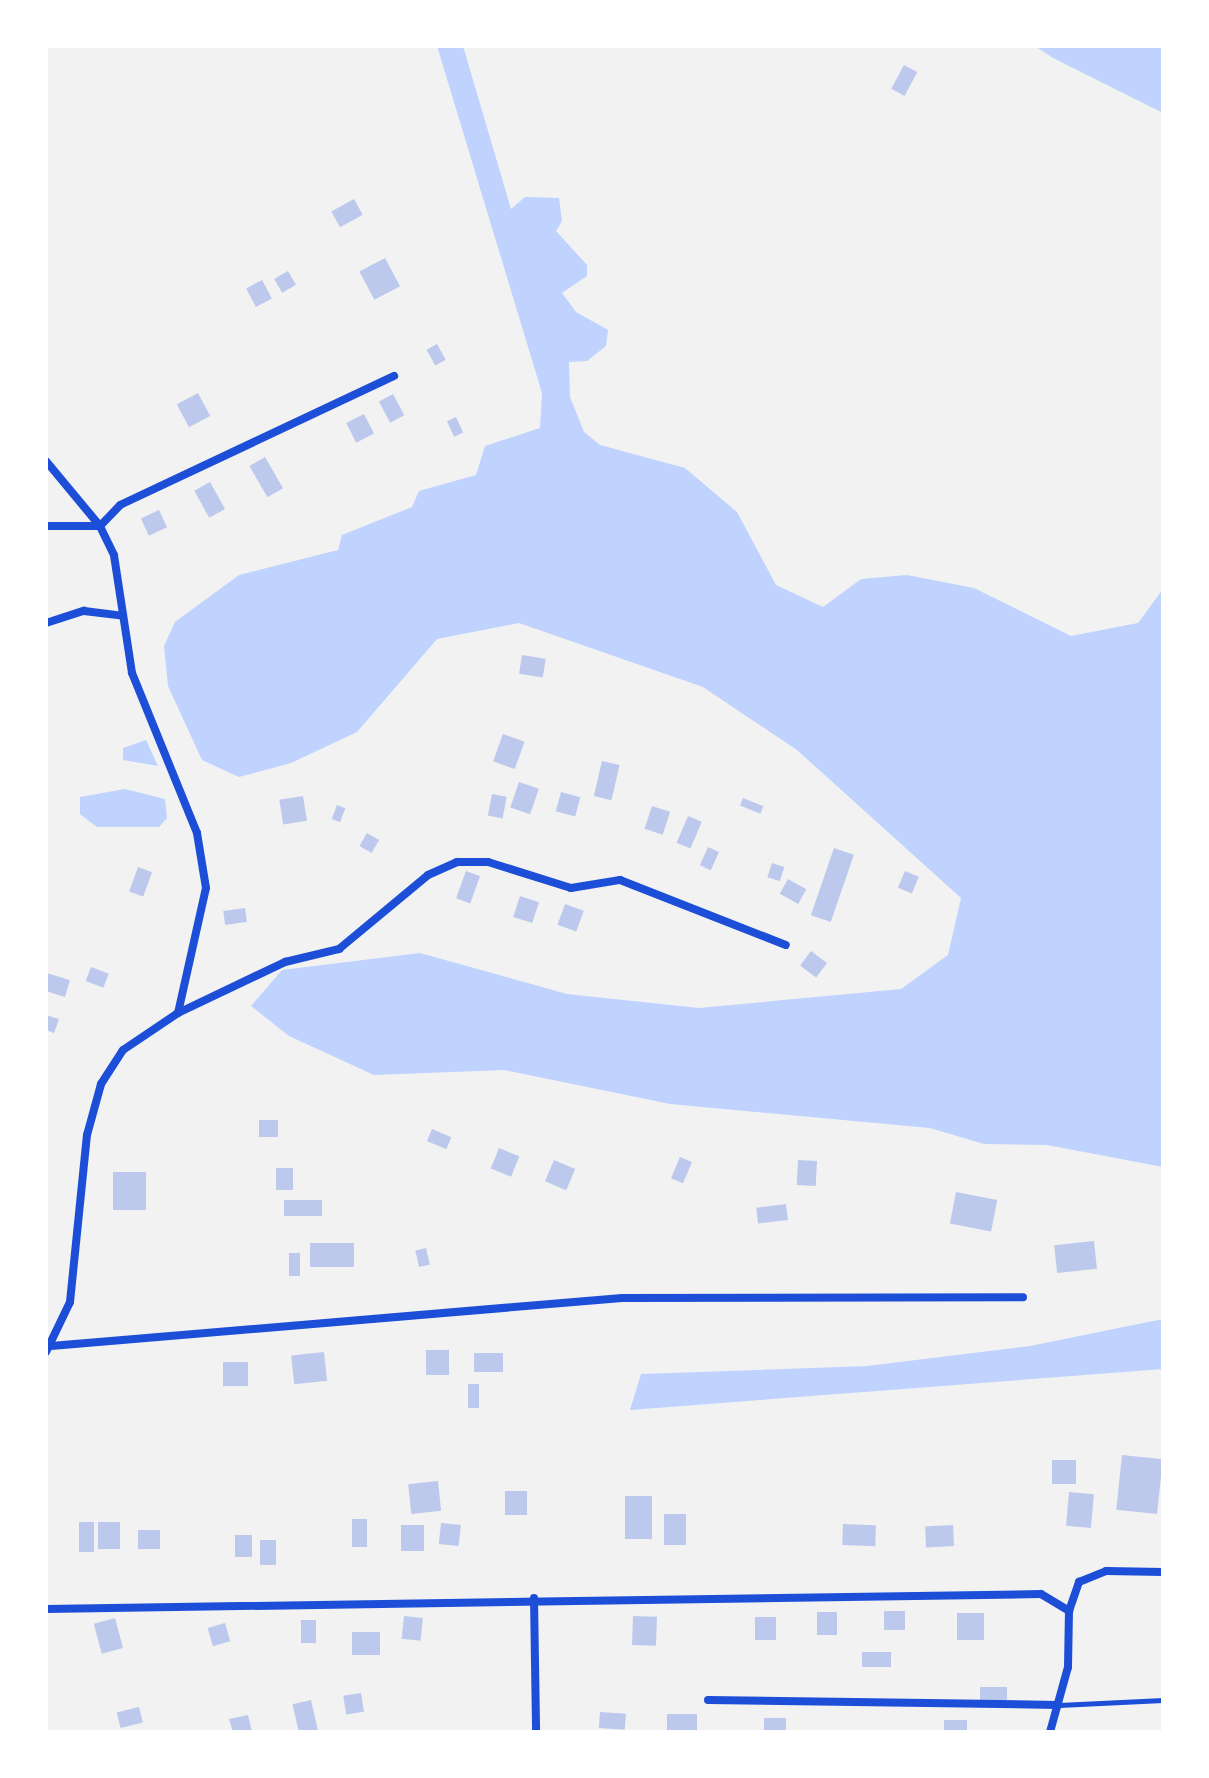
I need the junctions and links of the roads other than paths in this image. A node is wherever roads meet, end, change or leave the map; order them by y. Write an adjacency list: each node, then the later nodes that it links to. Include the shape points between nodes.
1 (394, 376): 4 (street, via 120,505)
2 (46, 461): 4 (street)
3 (46, 526): 4 (street)
4 (100, 526): 5 (street, via 114,555)
5 (122, 616): 6 (street, via 84,611); 8 (street, via 132,673 197,833 206,888)
6 (46, 623)
7 (786, 945): 8 (street, via 620,880 571,888 488,862 457,862 428,875 339,949 285,962)
8 (178, 1013): 10 (street, via 123,1050 101,1084 87,1135 70,1302)
9 (1023, 1297): 10 (street, via 622,1298)
10 (49, 1349)
11 (1163, 1572): 14 (street, via 1091,1573)
12 (534, 1598): 13 (street); 14 (street, via 1041,1594); 18 (street)
13 (46, 1609)
14 (1069, 1611): 17 (street, via 1068,1667)
15 (708, 1700): 17 (street)
16 (1163, 1700): 17 (lane)
17 (1058, 1705): 19 (street)
18 (536, 1732)
19 (1050, 1732)

